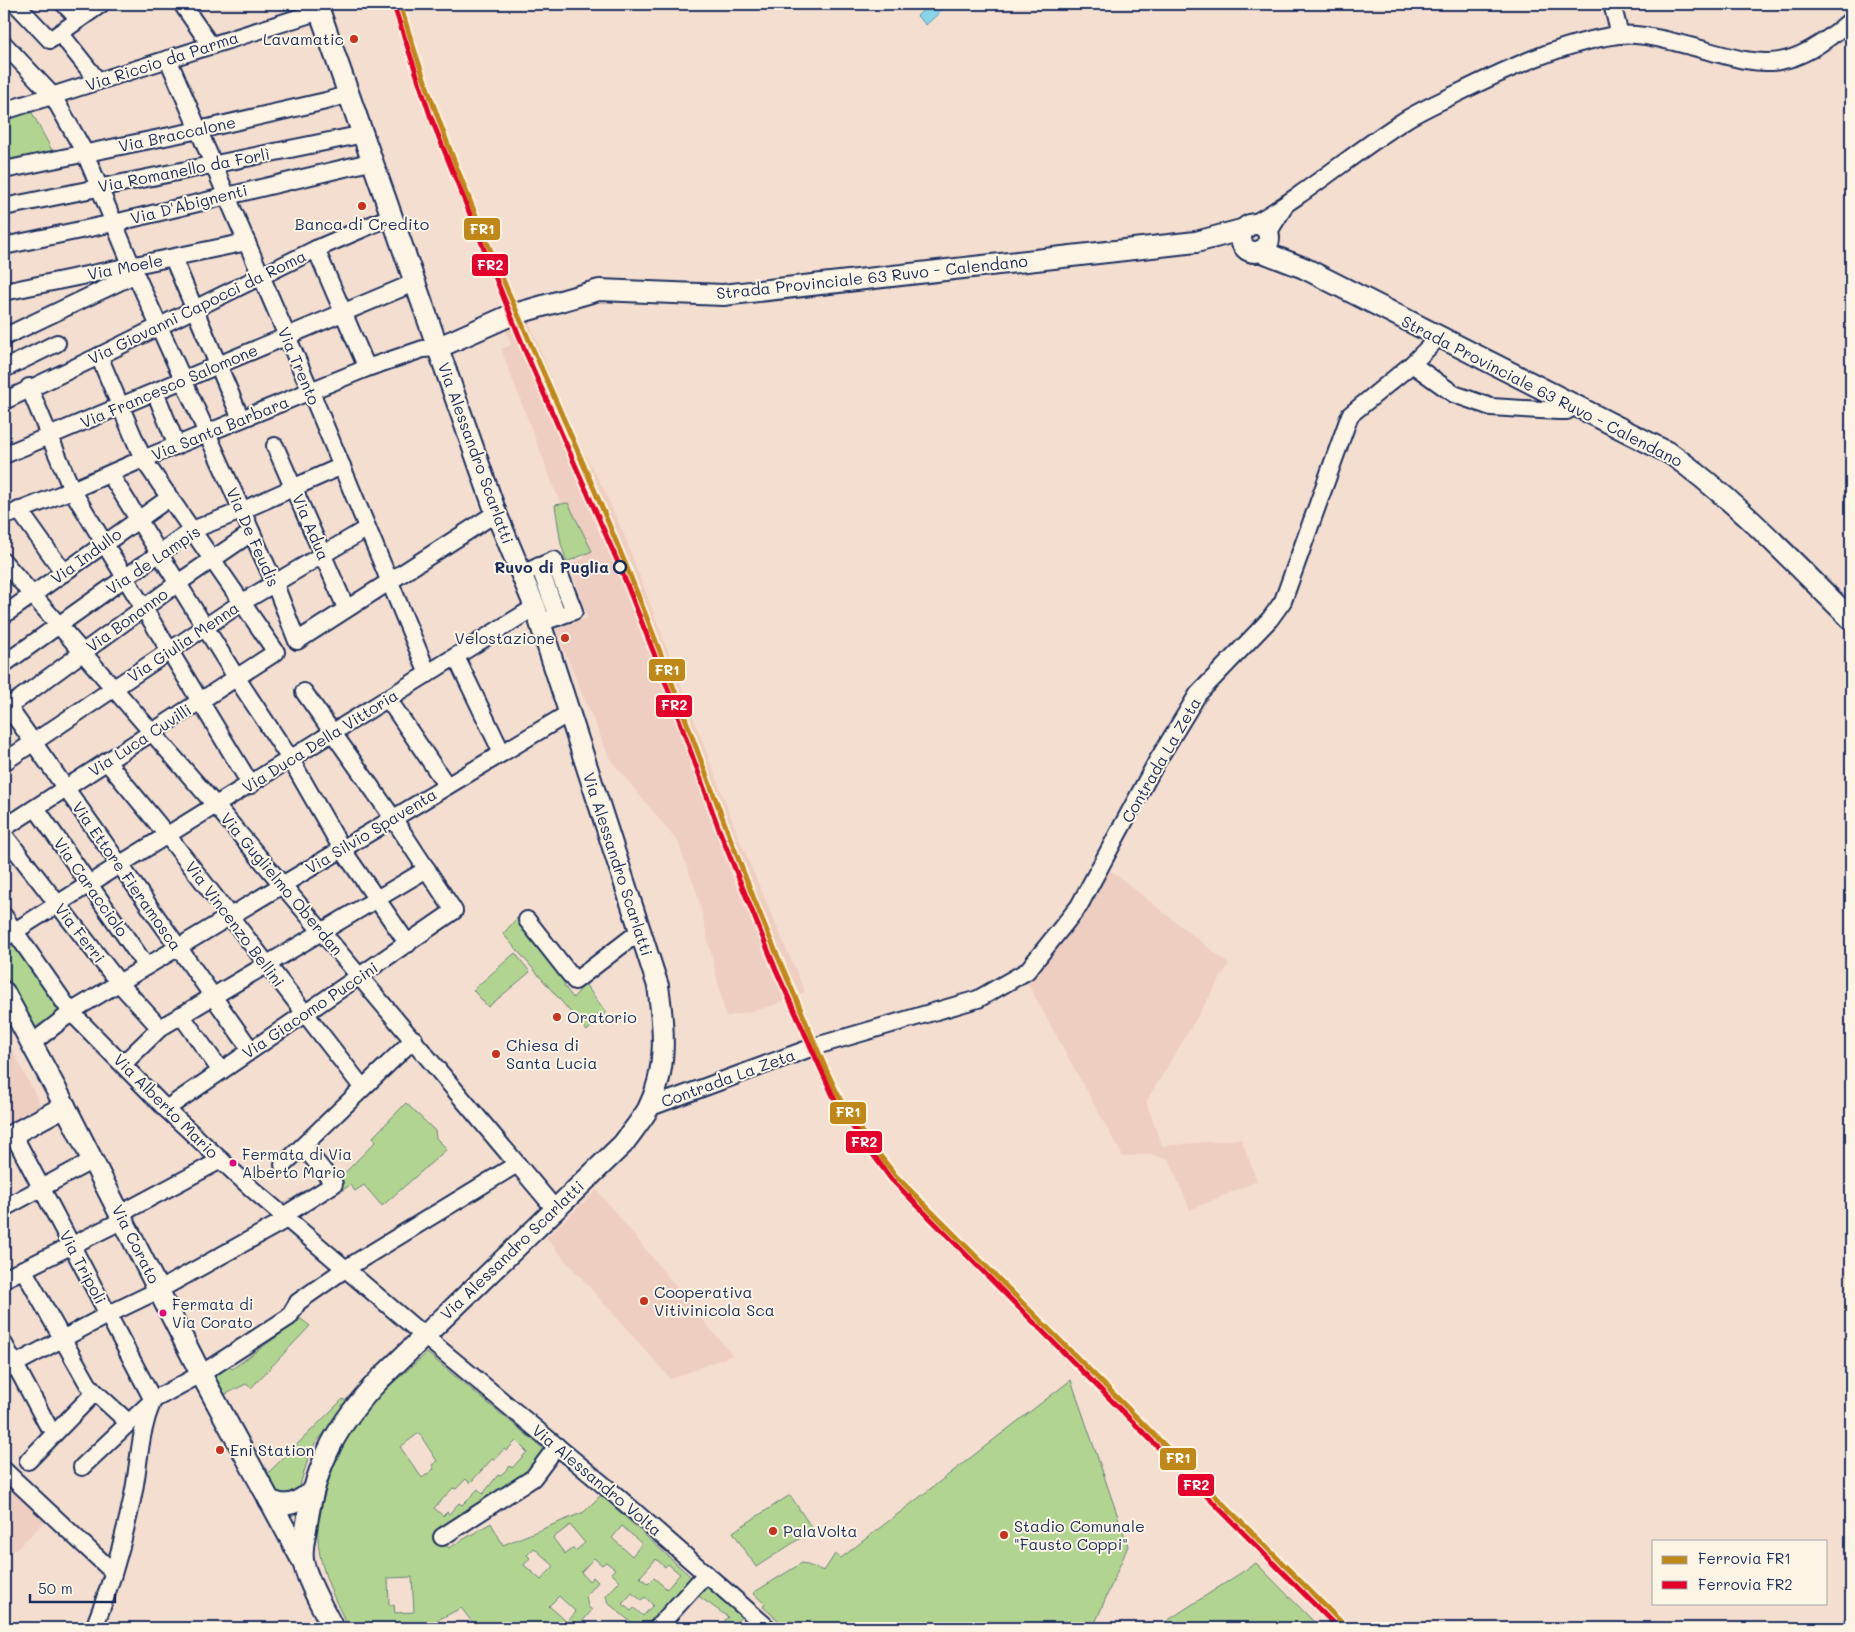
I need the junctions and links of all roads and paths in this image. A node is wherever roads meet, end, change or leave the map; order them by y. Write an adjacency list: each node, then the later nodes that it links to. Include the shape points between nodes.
1 (16, 4): 9 (street, via 50,40)
2 (64, 4): 7 (street)
3 (100, 4): 7 (street)
4 (182, 4): 12 (street)
5 (1612, 4): 10 (street)
6 (319, 7): 12 (street, Via Riccio da Parma); 15 (main road, Via Alessandro Scarlatti)
7 (79, 19): 9 (street)
8 (1851, 20): 10 (street, via 1807,52 1786,61 1762,63 1737,60 1658,38)
9 (60, 33): 14 (street)
10 (1620, 35): 29 (street, via 1568,48 1504,70 1406,119 1284,207)
11 (4, 44): 16 (street, Via De Feudis)
12 (211, 46): 13 (street, Via Riccio da Parma)
13 (168, 59): 14 (street, Via Riccio da Parma); 18 (street, Via Trento)
14 (98, 82): 16 (street, Via Riccio da Parma)
15 (349, 94): 18 (street, Via Braccalone); 19 (main road, Via Alessandro Scarlatti)
16 (53, 96): 17 (street, Via Riccio da Parma); 20 (street, Via De Feudis)
17 (4, 111)
18 (199, 130): 20 (street, Via Braccalone); 22 (street, Via Trento)
19 (364, 134): 21 (main road, Via Alessandro Scarlatti); 22 (street, Via Romanello da Forlì)
20 (85, 153): 23 (street, Via Braccalone); 24 (street, Via De Feudis)
21 (374, 161): 25 (street, Via D'Abignenti); 27 (main road, Via Alessandro Scarlatti)
22 (213, 164): 24 (street, Via Romanello da Forlì); 25 (street, Via Trento)
23 (4, 170)
24 (98, 186): 26 (street, Via Romanello da Forlì); 28 (street, Via De Feudis)
25 (226, 194): 28 (street, Via D'Abignenti); 30 (street, Via Trento)
26 (4, 206)
27 (392, 216): 32 (street, Via Giovanni Capocci da Roma); 36 (main road, Via Alessandro Scarlatti)
28 (114, 223): 31 (street, Via D'Abignenti); 34 (street, Via De Feudis)
29 (1257, 238): 43 (main road, Strada Provinciale 63 Ruvo - Calendano, via 1304,268); 45 (main road, Strada Provinciale 63 Ruvo - Calendano, via 723,294 599,290 511,316)
30 (247, 242): 33 (street, Via Moele); 35 (street, Via Trento)
31 (4, 246)
32 (316, 249): 35 (street, Via Giovanni Capocci da Roma); 39 (street)
33 (173, 258): 34 (street, Via Moele); 38 (street)
34 (133, 269): 37 (street, Via Moele); 40 (street, Via De Feudis); 41 (street)
35 (260, 276): 38 (street, Via Giovanni Capocci da Roma); 42 (street, Via Trento)
36 (416, 282): 39 (street, Via Francesco Salomone); 45 (main road, Via Alessandro Scarlatti)
37 (4, 292)
38 (194, 308): 40 (street, Via Giovanni Capocci da Roma); 48 (street)
39 (343, 313): 42 (street, Via Francesco Salomone); 49 (street)
40 (159, 326): 46 (street, Via Giovanni Capocci da Roma); 51 (street, Via De Feudis)
41 (4, 337)
42 (287, 337): 48 (street, Via Francesco Salomone); 54 (street, Via Trento)
43 (1439, 337): 47 (street, Contrada La Zeta); 56 (main road, Strada Provinciale 63 Ruvo - Calendano)
44 (57, 343): 50 (street)
45 (438, 348): 49 (street, Via Santa Barbara, via 423,349); 72 (main road, Via Alessandro Scarlatti)
46 (99, 356): 52 (street, Via Giovanni Capocci da Roma); 57 (street)
47 (1412, 364): 56 (street, via 1454,394 1491,407 1567,411); 157 (street, Contrada La Zeta, via 1350,415 1283,601 1270,619 1198,694 1156,763 1079,906 1027,971 978,998 816,1046)
48 (219, 365): 51 (street, Via Francesco Salomone); 58 (street)
49 (367, 368): 54 (street, Via Santa Barbara)
50 (4, 369)
51 (182, 378): 53 (street, Via Francesco Salomone); 59 (street, Via De Feudis)
52 (30, 387): 55 (street, Via Giovanni Capocci da Roma); 60 (street)
53 (154, 392): 57 (street, Via Francesco Salomone); 61 (street)
54 (311, 392): 58 (street, Via Santa Barbara); 65 (street, Via Trento)
55 (4, 400)
56 (1574, 405): 94 (main road, Strada Provinciale 63 Ruvo - Calendano, via 1671,454 1703,477)
57 (120, 406): 60 (street, Via Francesco Salomone); 64 (street)
58 (241, 419): 59 (street, Via Santa Barbara)
59 (208, 433): 61 (street, Via Santa Barbara); 70 (street, Via De Feudis)
60 (49, 436): 63 (street, Via Francesco Salomone); 68 (street)
61 (177, 446): 64 (street, Via Santa Barbara)
62 (275, 446): 67 (street, Via Adua)
63 (4, 455)
64 (143, 459): 66 (street, Via Santa Barbara); 69 (street)
65 (342, 466): 67 (street, Via de Lampis); 74 (street, Via Trento)
66 (110, 474): 68 (street, Via Santa Barbara); 73 (street)
67 (294, 487): 70 (street, Via de Lampis); 79 (street, Via Adua)
68 (72, 490): 71 (street, Via Santa Barbara); 77 (street)
69 (169, 498): 73 (street, Via Indullo); 75 (street)
70 (241, 511): 75 (street, Via de Lampis); 76 (street, Via De Feudis)
71 (11, 512): 83 (street)
72 (496, 513): 81 (main road, Via Alessandro Scarlatti); 85 (street)
73 (138, 519): 77 (street, Via Indullo); 78 (street)
74 (366, 529): 79 (street, Via Giulia Menna); 85 (street, Via Trento)
75 (192, 530): 78 (street, Via de Lampis); 80 (street)
76 (251, 533): 80 (street, Via Bonanno); 86 (street, Via De Feudis)
77 (105, 543): 83 (street, Via Indullo); 84 (street)
78 (160, 553): 84 (street, Via de Lampis); 87 (street)
79 (323, 555): 86 (street, Via Giulia Menna); 91 (street, Via Adua)
80 (212, 559): 87 (street, Via Bonanno); 89 (street)
81 (530, 570): 93 (main road, Via Alessandro Scarlatti); 93 (street, Via Duca Della Vittoria, via 554,560 574,611)
82 (7, 571): 88 (street, Via Guglielmo Oberdan)
83 (64, 573): 88 (street, Via Indullo)
84 (125, 578): 90 (street); 95 (street, Via de Lampis)
85 (388, 581): 91 (street); 101 (street, Via Trento)
86 (274, 582): 89 (street, Via Giulia Menna); 91 (street, Via De Feudis, via 297,641)
87 (178, 583): 90 (street, Via Bonanno); 96 (street)
88 (31, 595): 92 (street, Via Indullo); 95 (street, Via Guglielmo Oberdan)
89 (241, 603): 96 (street, Via Giulia Menna); 102 (street, Via Luca Cuvilli, via 276,652)
90 (144, 608): 97 (street); 98 (street, Via Bonanno)
91 (346, 608)
92 (4, 615)
93 (544, 616): 99 (street, Via Duca Della Vittoria); 108 (main road, Via Alessandro Scarlatti)
94 (1851, 619)
95 (58, 625): 98 (street, Via Guglielmo Oberdan); 100 (street, Via de Lampis)
96 (206, 628): 97 (street, Via Giulia Menna); 102 (street)
97 (169, 650): 103 (street, Via Giulia Menna); 106 (street)
98 (83, 652): 103 (street, Via Guglielmo Oberdan); 107 (street, Via Bonanno)
99 (456, 656): 101 (street, Via Duca Della Vittoria); 112 (street)
100 (4, 664)
101 (428, 674): 105 (street, Via Duca Della Vittoria)
102 (236, 677): 106 (street, Via Luca Cuvilli); 113 (street)
103 (115, 688): 109 (street, Via Guglielmo Oberdan); 111 (street, Via Giulia Menna)
104 (304, 692): 110 (street)
105 (388, 699): 110 (street, Via Duca Della Vittoria); 117 (street)
106 (199, 701): 109 (street, Via Luca Cuvilli); 116 (street)
107 (5, 706): 111 (street, Via Ettore Fieramosca)
108 (569, 713): 112 (street, Via Silvio Spaventa); 135 (main road, Via Alessandro Scarlatti)
109 (153, 733): 115 (street, Via Luca Cuvilli); 119 (street, Via Guglielmo Oberdan)
110 (333, 734): 113 (street, Via Duca Della Vittoria); 121 (street)
111 (33, 742): 114 (street, Via Giulia Menna); 118 (street, Via Ettore Fieramosca)
112 (502, 753): 117 (street, Via Silvio Spaventa)
113 (291, 760): 116 (street, Via Duca Della Vittoria); 125 (street)
114 (4, 762)
115 (107, 762): 118 (street, Via Luca Cuvilli); 124 (street, Via Vincenzo Bellini)
116 (251, 785): 119 (street, Via Duca Della Vittoria)
117 (447, 786): 121 (street, Via Silvio Spaventa)
118 (65, 789): 120 (street, Via Luca Cuvilli); 126 (street, Via Ettore Fieramosca)
119 (216, 806): 124 (street, Via Duca Della Vittoria); 129 (street, Via Guglielmo Oberdan)
120 (36, 808): 122 (street, Via Luca Cuvilli); 128 (street, Via Caracciolo)
121 (393, 818): 125 (street, Via Silvio Spaventa); 127 (street)
122 (4, 828)
123 (4, 835): 131 (street, Via Ferri)
124 (167, 835): 126 (street, Via Duca Della Vittoria); 133 (street, Via Vincenzo Bellini)
125 (342, 848): 129 (street, Via Silvio Spaventa); 130 (street)
126 (118, 865): 128 (street, Via Duca Della Vittoria); 139 (street, Via Ettore Fieramosca)
127 (427, 869): 130 (street); 138 (street, Via Giacomo Puccini, via 454,911)
128 (89, 884): 131 (street, Via Duca Della Vittoria); 141 (street, Via Caracciolo)
129 (282, 885): 133 (street, Via Silvio Spaventa); 136 (street, Via Guglielmo Oberdan)
130 (377, 899): 136 (street); 138 (street)
131 (58, 905): 137 (street, Via Duca Della Vittoria); 143 (street, Via Ferri)
132 (4, 916): 137 (street, Via Alberto Mario)
133 (229, 916): 139 (street, Via Silvio Spaventa); 140 (street, Via Vincenzo Bellini)
134 (528, 920): 135 (street, via 575,981)
135 (640, 931): 157 (main road, Via Alessandro Scarlatti, via 658,986 664,1030 661,1067)
136 (322, 932): 140 (street); 142 (street, Via Guglielmo Oberdan)
137 (9, 935): 146 (street, Via Alberto Mario)
138 (408, 944): 142 (street, Via Giacomo Puccini)
139 (177, 948): 141 (street, Via Silvio Spaventa); 145 (street, Via Ettore Fieramosca)
140 (266, 965): 145 (street); 147 (street, Via Vincenzo Bellini)
141 (146, 966): 143 (street, Via Silvio Spaventa)
142 (360, 977): 147 (street, Via Giacomo Puccini); 150 (street, Via Guglielmo Oberdan)
143 (119, 983): 146 (street, Via Silvio Spaventa); 149 (street, Via Ferri)
144 (4, 992): 152 (main road, Via Corato)
145 (212, 997): 148 (street); 151 (street, Via Ettore Fieramosca)
146 (71, 1012): 152 (street, Via Silvio Spaventa); 153 (street, Via Alberto Mario)
147 (304, 1013): 151 (street, Via Giacomo Puccini); 155 (street, Via Vincenzo Bellini)
148 (181, 1015): 149 (street); 154 (street)
149 (160, 1028): 153 (street)
150 (414, 1039): 155 (street); 163 (street, Via Guglielmo Oberdan)
151 (251, 1050): 154 (street, Via Giacomo Puccini)
152 (34, 1051): 156 (main road, Via Corato)
153 (123, 1064): 158 (street, Via Alberto Mario)
154 (221, 1071): 158 (street, Via Giacomo Puccini)
155 (362, 1087): 160 (street)
156 (65, 1106): 159 (main road); 161 (main road, Via Corato)
157 (648, 1108): 167 (main road, Via Alessandro Scarlatti, via 623,1144)
158 (166, 1109): 162 (street, Via Alberto Mario)
159 (8, 1137): 165 (street, Via Tripoli)
160 (304, 1147): 164 (street); 169 (street, via 334,1184)
161 (93, 1160): 165 (street); 168 (main road, Via Corato)
162 (221, 1160): 168 (street); 169 (street, Via Alberto Mario)
163 (517, 1164): 167 (street, Via Guglielmo Oberdan); 172 (street)
164 (283, 1165)
165 (41, 1187): 166 (street); 170 (street, Via Tripoli)
166 (4, 1208)
167 (555, 1210): 176 (main road, Via Alessandro Scarlatti)
168 (122, 1217): 170 (street); 174 (main road, Via Corato)
169 (285, 1218): 172 (street, Via Alberto Mario); 174 (street)
170 (71, 1245): 171 (street); 175 (street, Via Tripoli)
171 (23, 1269): 173 (street); 177 (street)
172 (345, 1269): 176 (street, Via Alberto Mario); 180 (street, via 298,1302 289,1317)
173 (4, 1279)
174 (159, 1290): 175 (street); 180 (main road, Via Corato)
175 (109, 1314): 177 (street); 182 (street, Via Tripoli)
176 (423, 1336): 185 (street, Via Alessandro Volta); 189 (main road, Via Alessandro Scarlatti, via 345,1418 329,1444)
177 (61, 1339): 179 (street); 181 (street)
178 (4, 1344): 179 (street)
179 (9, 1366): 184 (street)
180 (201, 1374): 182 (street); 190 (main road, Via Corato)
181 (95, 1392): 183 (street); 186 (street)
182 (153, 1400): 183 (street); 193 (street, via 140,1435 132,1500)
183 (129, 1423): 187 (street)
184 (46, 1424)
185 (557, 1446): 191 (street, via 533,1478); 194 (street, Via Alessandro Volta)
186 (28, 1461)
187 (82, 1467)
188 (4, 1470): 193 (street)
189 (312, 1492): 190 (main road, via 295,1504 286,1506); 192 (main road, Via Alessandro Scarlatti, via 303,1547)
190 (269, 1500): 192 (main road, Via Corato)
191 (442, 1537)
192 (304, 1564): 196 (main road, Via Alessandro Scarlatti)
193 (113, 1572): 195 (street)
194 (706, 1574): 197 (street); 198 (street, Via Alessandro Volta)
195 (94, 1628)
196 (332, 1628)
197 (657, 1628)
198 (768, 1628)

